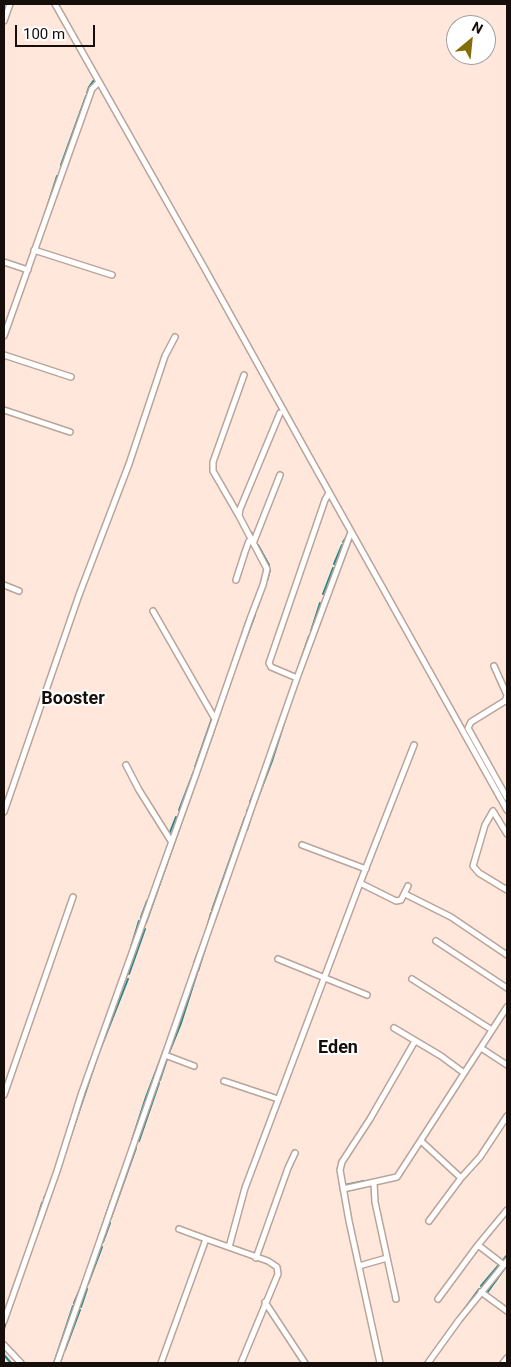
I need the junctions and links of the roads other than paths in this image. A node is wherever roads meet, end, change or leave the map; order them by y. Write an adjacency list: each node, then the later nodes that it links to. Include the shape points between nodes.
1 (10, 4): 3 (street)
2 (55, 4): 4 (street)
3 (4, 21)
4 (99, 82): 5 (street, via 92,89); 18 (street)
5 (34, 250): 7 (street); 8 (street)
6 (4, 262): 7 (street)
7 (28, 270): 9 (street)
8 (112, 275)
9 (4, 336)
10 (175, 337): 34 (street, via 165,356)
11 (4, 355): 13 (street)
12 (244, 374): 19 (street, via 213,462 213,471)
13 (71, 377)
14 (4, 410): 16 (street)
15 (280, 413): 19 (street, via 240,509)
16 (70, 432)
17 (280, 475): 21 (street)
18 (329, 494): 20 (street); 27 (street, via 269,663 271,667)
19 (240, 516): 21 (street)
20 (351, 532): 27 (street); 33 (street)
21 (254, 541): 22 (street, via 249,541); 29 (street, via 267,569 266,574)
22 (236, 580)
23 (4, 585): 24 (street)
24 (19, 591)
25 (153, 612): 29 (street)
26 (494, 666): 28 (street)
27 (298, 678): 56 (street)
28 (507, 695): 32 (street, via 505,701 471,722 468,728)
29 (215, 718): 36 (street)
30 (414, 745): 38 (street)
31 (126, 765): 36 (street)
32 (507, 798)
33 (507, 810)
34 (4, 812)
35 (507, 834): 41 (street, via 493,811 485,825 473,866)
36 (171, 841): 84 (street)
37 (302, 845): 38 (street)
38 (366, 869): 39 (street)
39 (360, 883): 42 (street, via 396,901); 47 (street)
40 (408, 886): 42 (street)
41 (507, 890)
42 (405, 894): 45 (street, via 451,917)
43 (73, 897): 61 (street)
44 (436, 941): 49 (street)
45 (507, 955)
46 (278, 959): 47 (street)
47 (325, 978): 50 (street); 62 (street)
48 (412, 979): 53 (street)
49 (507, 988)
50 (367, 995)
51 (507, 1007): 53 (street)
52 (394, 1028): 54 (street)
53 (492, 1030): 55 (street)
54 (415, 1041): 59 (street); 68 (street, via 342,1162 340,1178)
55 (481, 1048): 57 (street); 59 (street)
56 (165, 1055): 58 (street); 88 (street)
57 (507, 1065)
58 (194, 1066)
59 (464, 1073): 64 (street)
60 (224, 1081): 62 (street)
61 (4, 1095)
62 (278, 1099): 74 (street, via 245,1188)
63 (507, 1116): 66 (street, via 480,1157)
64 (421, 1141): 66 (street); 67 (street, via 397,1177)
65 (295, 1152): 75 (street)
66 (461, 1178): 70 (street)
67 (374, 1183): 68 (street); 76 (street)
68 (343, 1189): 78 (street)
69 (507, 1210): 73 (street)
70 (429, 1221)
71 (180, 1229): 72 (street)
72 (206, 1239): 74 (street); 89 (street)
73 (478, 1245): 77 (street); 80 (street)
74 (229, 1247): 75 (street)
75 (256, 1258): 82 (street, via 277,1267 278,1274)
76 (387, 1258): 78 (street); 81 (street)
77 (506, 1263): 79 (street)
78 (359, 1266): 92 (street)
79 (481, 1292): 83 (street); 93 (street)
80 (438, 1298)
81 (396, 1299)
82 (265, 1302): 90 (street); 91 (street)
83 (507, 1311)
84 (4, 1321)
85 (4, 1345): 87 (street)
86 (507, 1358): 94 (street)
87 (21, 1363)
88 (57, 1363)
89 (161, 1363)
90 (241, 1363)
91 (304, 1363)
92 (380, 1363)
93 (428, 1363)
94 (503, 1363)

